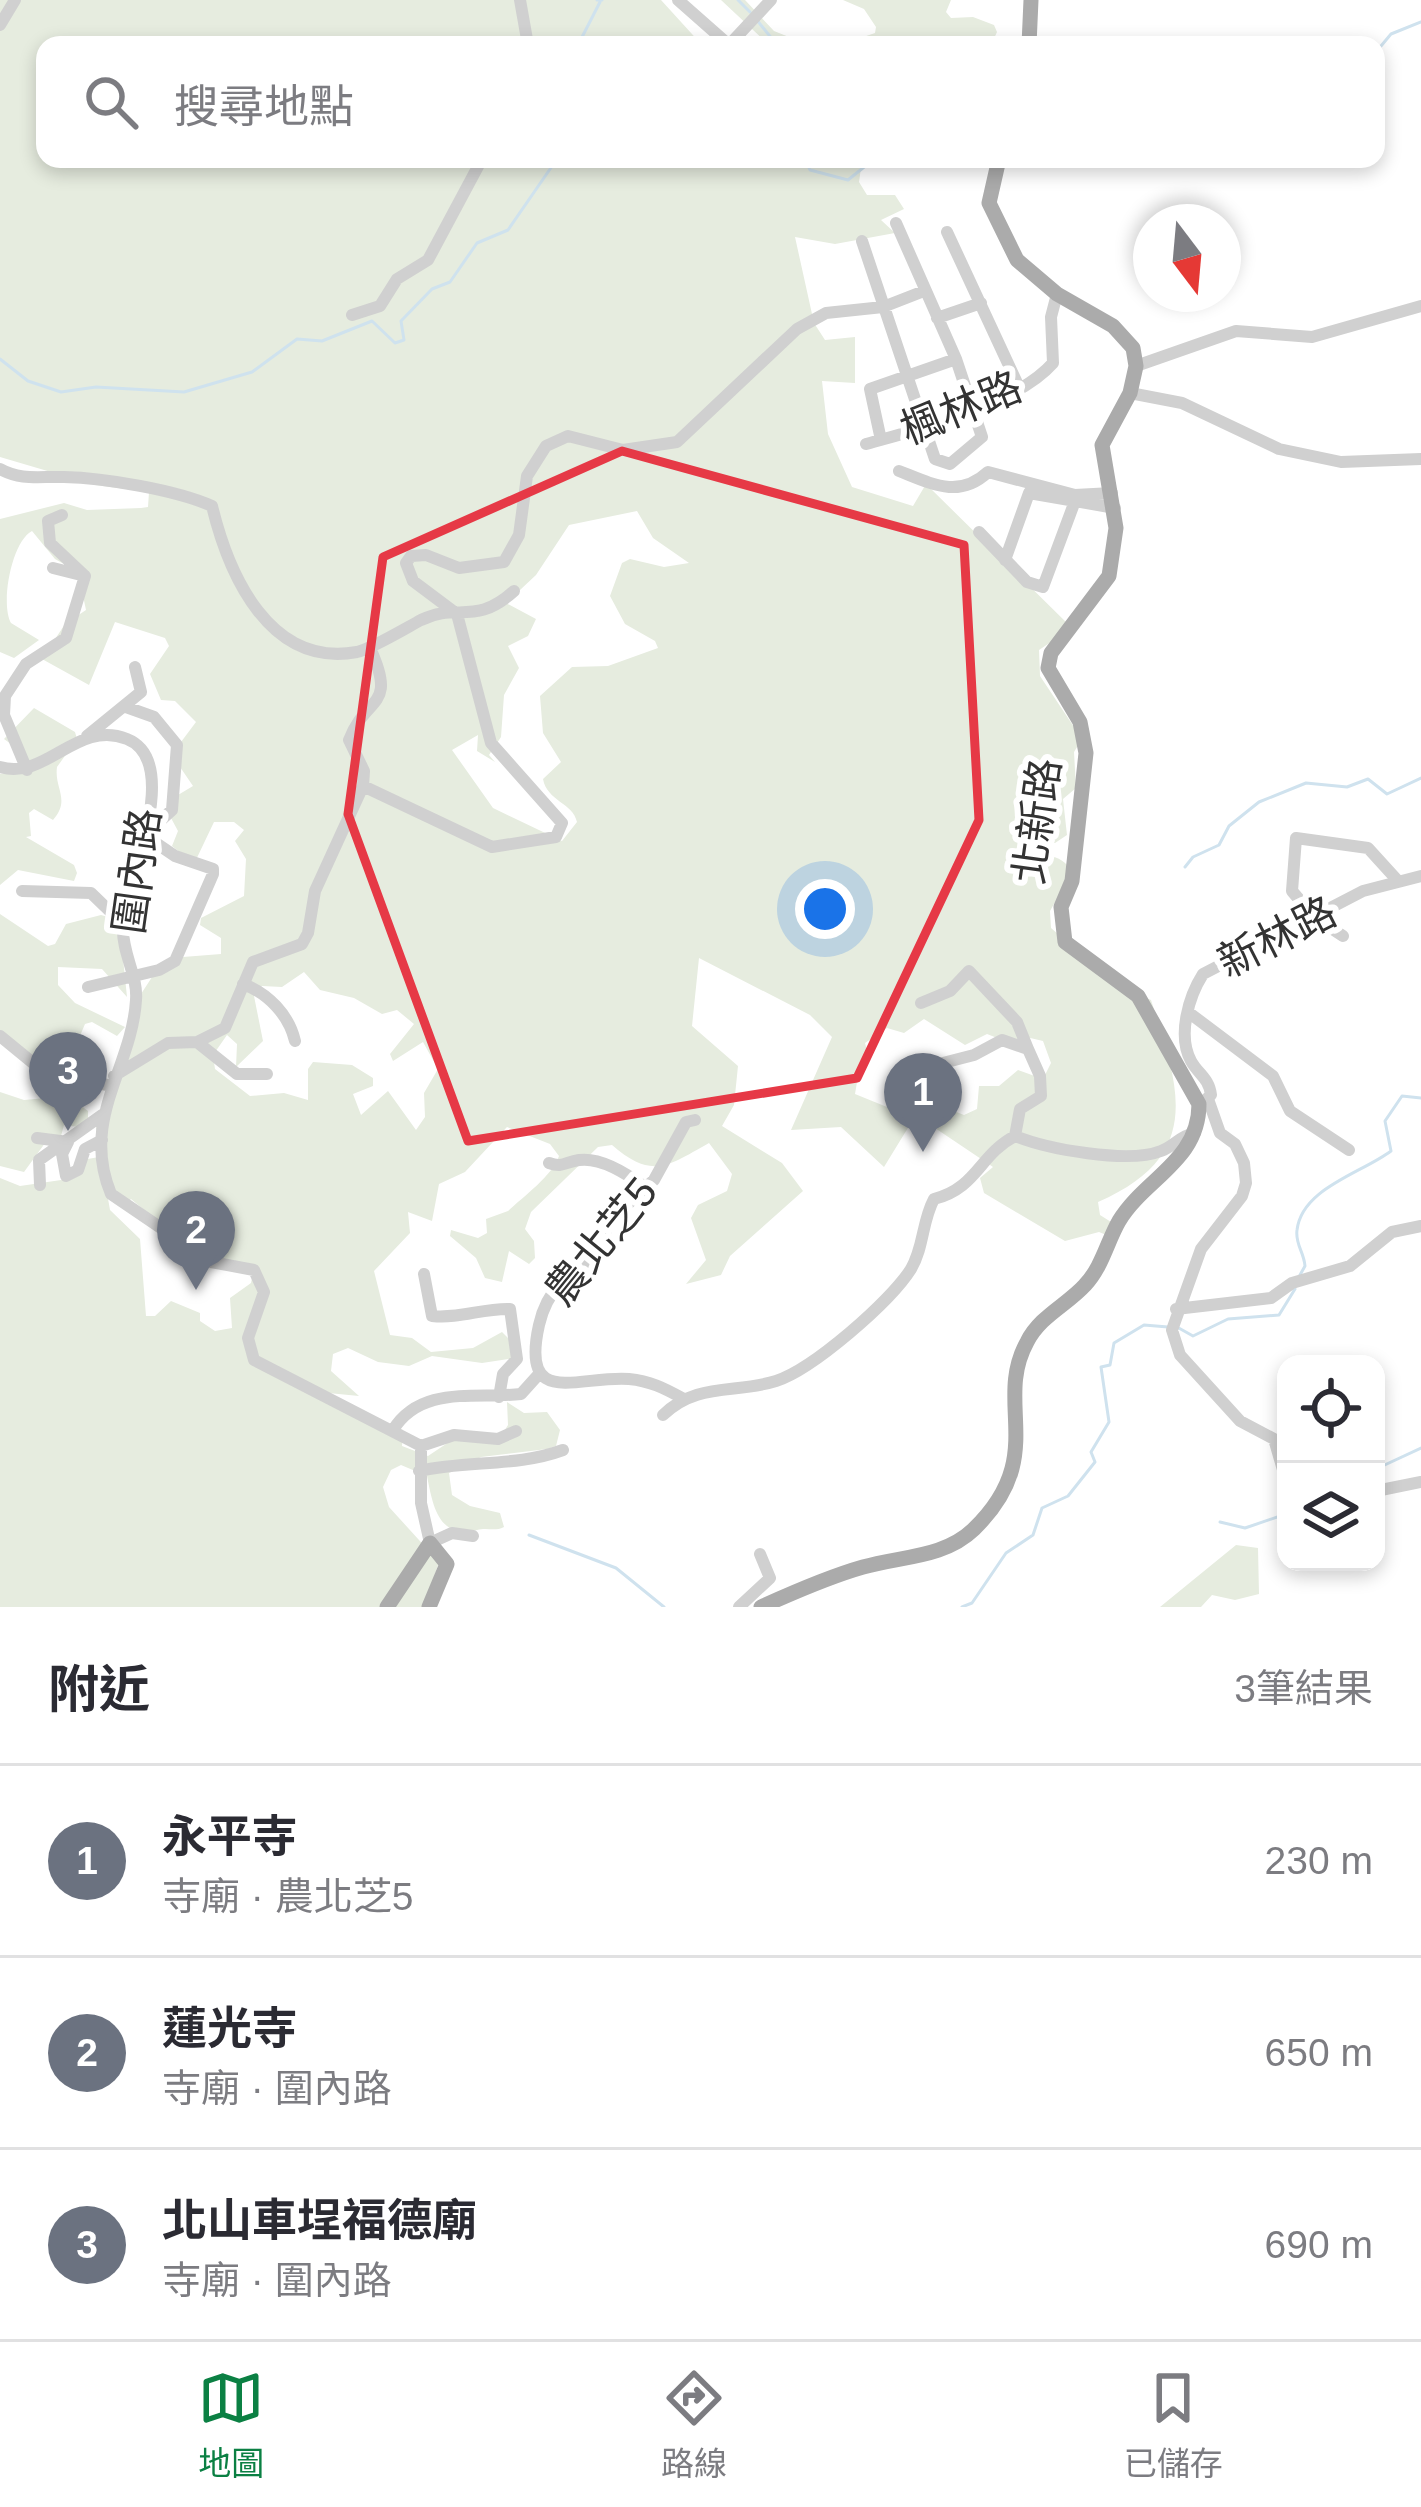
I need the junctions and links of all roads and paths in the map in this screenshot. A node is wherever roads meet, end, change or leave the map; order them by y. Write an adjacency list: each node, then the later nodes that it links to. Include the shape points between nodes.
1 (15, 0): 6 (street)
2 (520, 0): 7 (street)
3 (678, 0): 8 (street)
4 (771, 0): 9 (street)
5 (1030, 0): 10 (main road)
6 (0, 25)
7 (526, 36)
8 (719, 36)
9 (748, 36)
10 (1029, 36)
11 (477, 168): 21 (street, via 428,260 397,279 380,306)
12 (997, 168): 17 (main road, via 992,216 1017,260)
13 (896, 223): 16 (street)
14 (946, 232): 18 (street)
15 (862, 242): 20 (street)
16 (924, 291): 20 (street); 22 (street)
17 (1057, 294): 24 (main road, via 1113,326 1133,348); 26 (street, 楓林路, via 1053,363)
18 (981, 303): 22 (street); 26 (street)
19 (1421, 306): 24 (street, via 1312,337 1236,331)
20 (883, 307): 25 (street); 41 (street, via 826,313 797,329 676,442 623,450 568,436 546,446 527,476 519,535 504,562 459,568 426,555 406,563 413,581)
21 (352, 315)
22 (937, 318): 23 (street)
23 (956, 359): 25 (street); 28 (street)
24 (1136, 366): 27 (main road, 北新路)
25 (907, 378): 29 (street); 29 (street, 楓林路, via 870,389 873,442)
26 (1018, 386): 28 (street, 楓林路)
27 (1130, 393): 30 (street, via 1182,403 1279,449 1341,462); 33 (main road, 北新路, via 1102,445)
28 (974, 409): 29 (street, 楓林路); 29 (street, via 982,437 950,464 934,459)
29 (923, 427)
30 (1421, 459)
31 (0, 469): 42 (street, via 212,506 234,575 297,648)
32 (899, 471): 33 (street, via 941,488 976,483 988,472)
33 (1113, 501): 34 (street); 68 (main road, 北新路, via 1109,576 1051,652 1048,668 1080,722 1086,753 1060,925 1074,952 1138,997)
34 (1075, 502): 37 (street, via 1029,493); 37 (street, via 1043,587)
35 (62, 515): 39 (street, via 48,521 50,543)
36 (979, 532): 37 (street)
37 (1005, 560)
38 (53, 568): 39 (street)
39 (85, 576): 47 (street, via 66,638 26,664 5,696 4,715)
40 (514, 591): 41 (street, via 493,610)
41 (457, 614): 42 (street, via 425,618); 48 (street, via 491,743 562,823 561,832 543,843 492,847)
42 (370, 648): 48 (street, via 380,698 349,740)
43 (135, 667): 44 (street, via 141,692)
44 (126, 707): 45 (street); 49 (street, via 154,717 177,745 172,809)
45 (87, 736): 47 (street); 49 (street, 圍內路, via 125,738 142,752)
46 (0, 767): 47 (street)
47 (27, 770)
48 (363, 786): 57 (street, via 315,891 302,944 253,962)
49 (148, 834): 54 (street, 圍內路); 56 (street, via 175,856 214,869 175,961)
50 (1421, 876): 51 (street, 新林路)
51 (1398, 880): 53 (street, 新林路); 53 (street, via 1369,848 1296,838 1289,880)
52 (22, 891): 54 (street, via 91,893)
53 (1314, 917): 55 (street); 60 (street, 新林路, via 1203,974)
54 (122, 923): 56 (street, 圍內路)
55 (1343, 936)
56 (131, 977): 58 (street); 67 (street, 圍內路, via 136,1004)
57 (244, 984): 62 (street, via 262,990); 63 (street, via 225,1028)
58 (88, 987)
59 (921, 1003): 64 (street, via 950,991 969,971 1018,1022)
60 (1188, 1012): 68 (street, 新林路, via 1190,1059 1210,1084); 76 (street, via 1273,1076 1291,1111)
61 (0, 1036): 67 (street, via 44,1072)
62 (295, 1041)
63 (197, 1042): 66 (street, via 237,1074); 67 (street, via 177,1039)
64 (1028, 1049): 65 (street, via 1002,1040); 72 (street, via 1041,1096 1020,1109)
65 (904, 1073)
66 (267, 1074)
67 (113, 1081): 69 (street, 圍內路)
68 (1203, 1102): 71 (main road); 82 (street, 新林路, via 1244,1163 1246,1183 1202,1249)
69 (105, 1113): 74 (street, 圍內路); 75 (street)
70 (695, 1120): 79 (street, 農北芝5, via 686,1122)
71 (1195, 1133): 72 (street, via 1138,1156 1045,1148); 101 (main road, via 1121,1218 1095,1274 1026,1343 1017,1373 1018,1447 996,1504 938,1552 854,1570)
72 (1016, 1136): 85 (street, via 961,1192 934,1199 910,1270 836,1344 776,1381)
73 (37, 1138): 75 (street)
74 (102, 1140): 75 (street, via 66,1176); 87 (street, 圍內路, via 111,1194 212,1262 262,1279 248,1338 254,1360)
75 (68, 1142): 78 (street, via 39,1160)
76 (1349, 1150)
77 (549, 1163): 79 (street, via 583,1159)
78 (40, 1185)
79 (646, 1188): 83 (street, 農北芝5, via 608,1222 599,1257 562,1276 542,1314)
80 (1421, 1226): 82 (street, via 1392,1232 1350,1266 1292,1283 1271,1298)
81 (424, 1274): 84 (street, via 432,1316 510,1309 517,1359 503,1374)
82 (1174, 1320): 91 (street, via 1180,1355 1240,1420 1274,1439)
83 (539, 1374): 84 (street, via 521,1394); 85 (street, via 557,1385 657,1383)
84 (500, 1396): 87 (street, via 454,1393 413,1406)
85 (682, 1398): 86 (street)
86 (663, 1415)
87 (393, 1430): 89 (street, 圍內路)
88 (516, 1431): 89 (street)
89 (421, 1446): 92 (street)
90 (563, 1450): 92 (street, via 530,1462)
91 (1281, 1463)
92 (419, 1472): 96 (street)
93 (1421, 1482): 94 (street)
94 (1385, 1489)
95 (473, 1536): 96 (street, via 452,1533)
96 (430, 1543): 98 (main road); 99 (main road, via 447,1564)
97 (760, 1554): 100 (street, via 770,1578)
98 (387, 1607)
99 (429, 1607)
100 (739, 1607)
101 (761, 1607)

